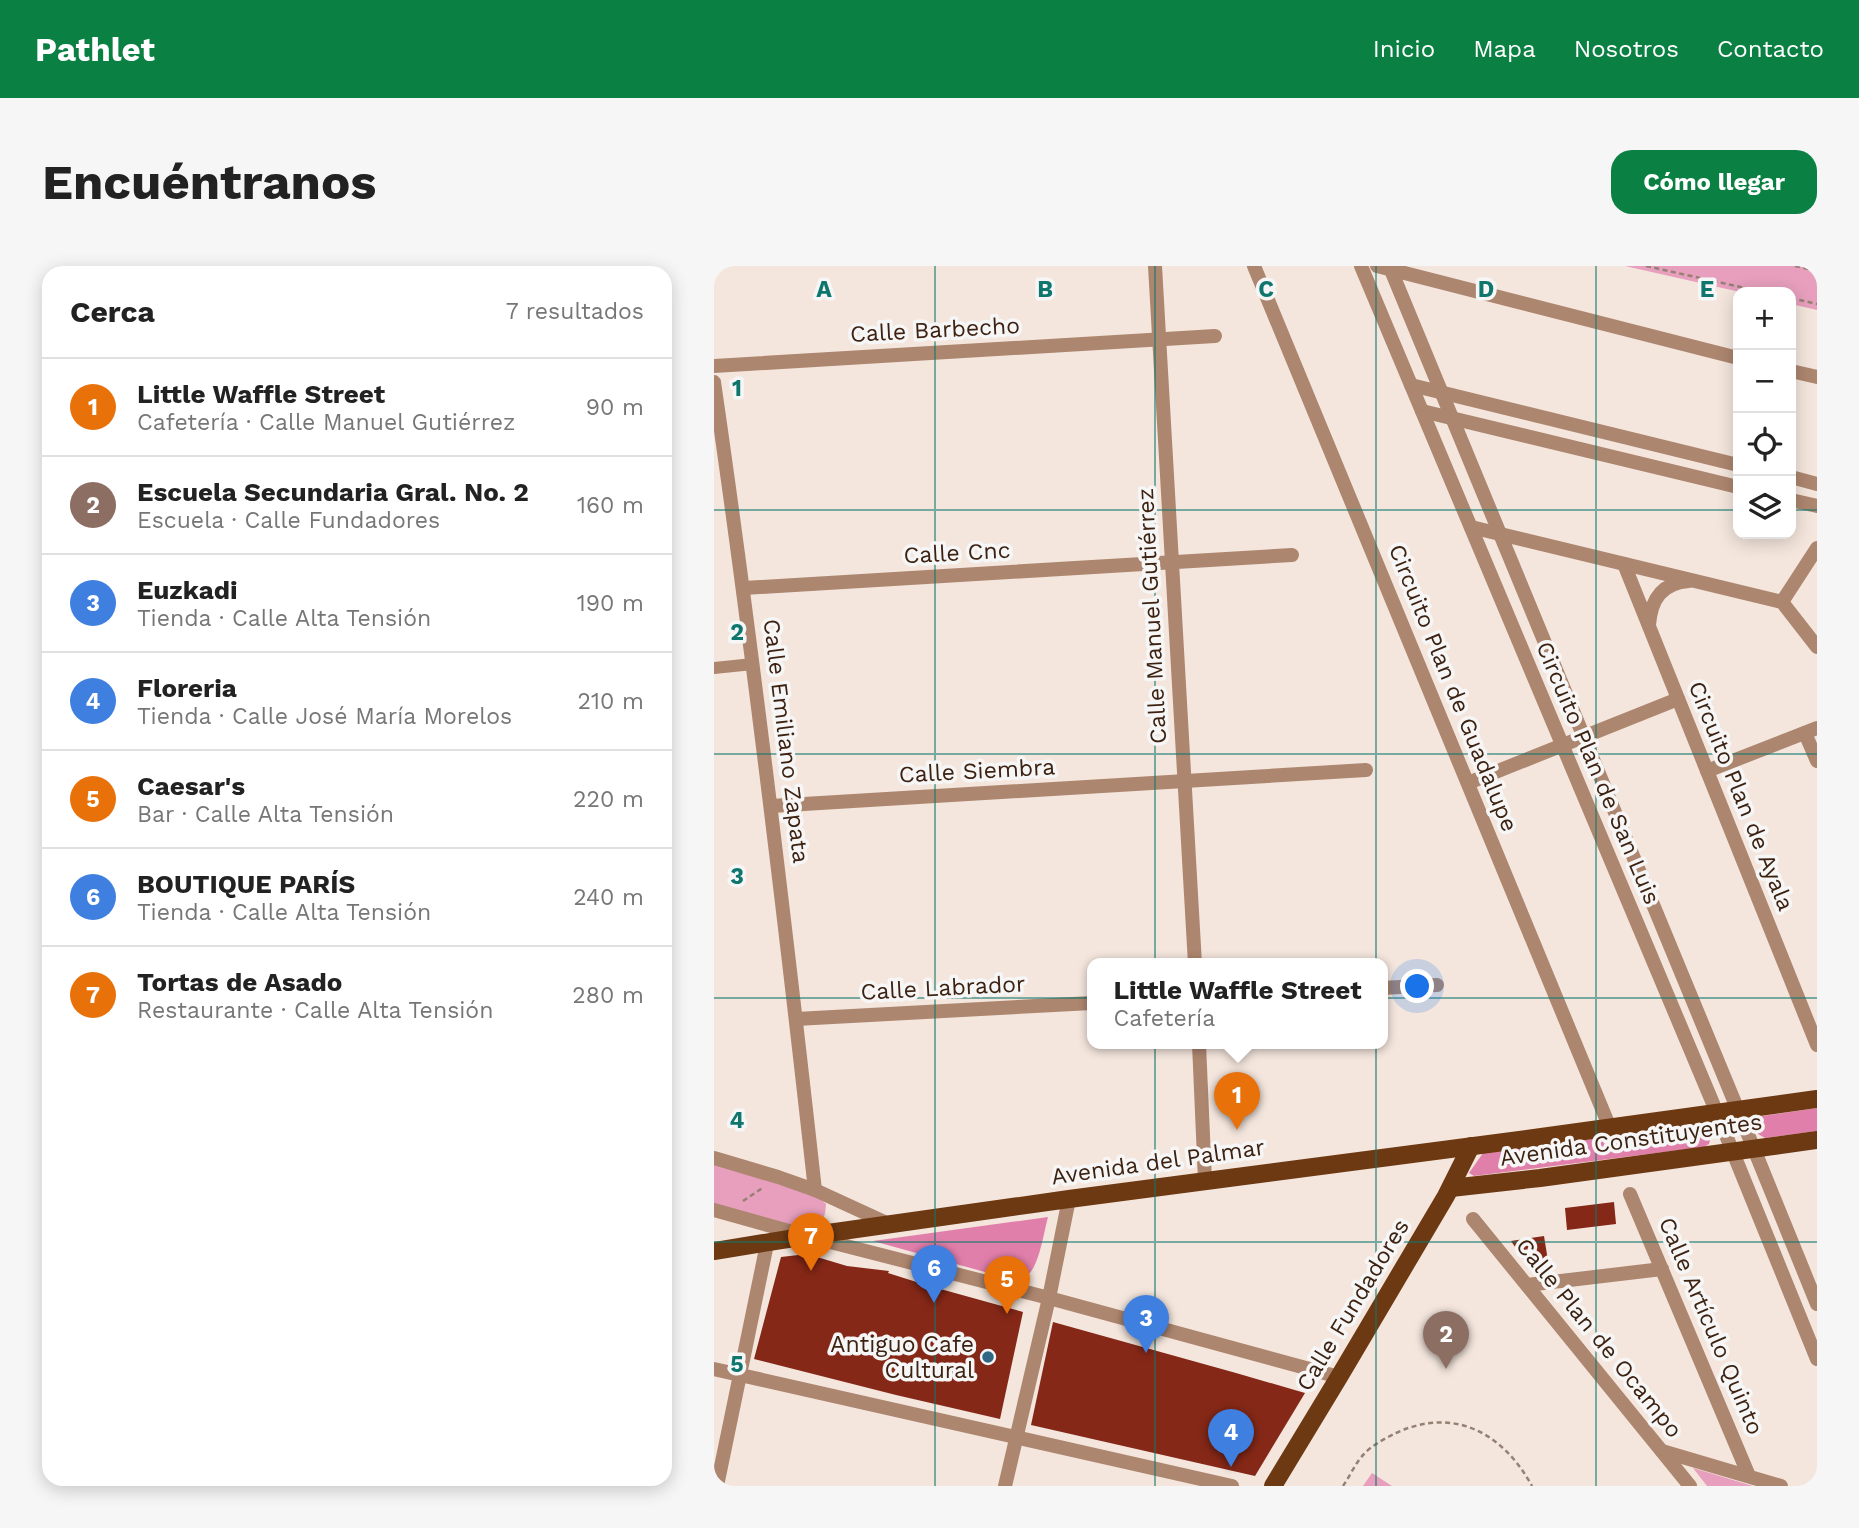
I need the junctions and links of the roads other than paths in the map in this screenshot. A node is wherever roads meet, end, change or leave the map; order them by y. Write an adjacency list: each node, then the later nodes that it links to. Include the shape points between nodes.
1 (1155, 266): 6 (street, Calle Manuel Gutiérrez)
2 (1254, 266): 43 (street, Circuito Plan de Guadalupe)
3 (1362, 266): 12 (street, Circuito Plan de San Luis)
4 (1384, 268): 7 (street); 13 (street, Circuito Plan de San Luis)
5 (1214, 336): 6 (street, Calle Barbecho)
6 (1160, 340): 8 (street, Calle Barbecho); 26 (street, Calle Manuel Gutiérrez)
7 (1733, 357)
8 (714, 366)
9 (1796, 372): 10 (street)
10 (1817, 377)
11 (714, 382): 29 (street, Calle Emiliano Zapata)
12 (1411, 385): 13 (street); 14 (street, Circuito Plan de San Luis)
13 (1442, 394): 15 (street, Circuito Plan de San Luis); 16 (street)
14 (1422, 411): 15 (street); 22 (street, Circuito Plan de San Luis)
15 (1452, 418): 19 (street); 23 (street, Circuito Plan de San Luis)
16 (1733, 464)
17 (1796, 479): 18 (street)
18 (1817, 484)
19 (1733, 486)
20 (1796, 501): 21 (street)
21 (1817, 506)
22 (1471, 527): 23 (street); 38 (street, Circuito Plan de San Luis)
23 (1501, 534): 27 (street); 37 (street, Circuito Plan de San Luis)
24 (1817, 548): 30 (street)
25 (1292, 555): 26 (street, Calle Cnc)
26 (1172, 562): 29 (street, Calle Cnc); 42 (street, Calle Manuel Gutiérrez)
27 (1624, 564): 28 (street); 31 (street, Circuito Plan de Ayala)
28 (1693, 581): 30 (street); 31 (street, via 1678,582 1660,593)
29 (744, 588): 33 (street, Calle Emiliano Zapata)
30 (1782, 602): 32 (street)
31 (1649, 627): 35 (street, Circuito Plan de Ayala)
32 (1817, 647)
33 (754, 664): 34 (street); 44 (street, Calle Emiliano Zapata)
34 (714, 668)
35 (1678, 699): 37 (street); 41 (street, Circuito Plan de Ayala)
36 (1811, 731): 39 (street); 41 (street)
37 (1583, 737): 38 (street); 53 (street, Circuito Plan de San Luis)
38 (1562, 746): 43 (street); 54 (street, Circuito Plan de San Luis)
39 (1817, 761)
40 (1366, 770): 42 (street, Calle Siembra)
41 (1707, 771): 50 (street, Circuito Plan de Ayala)
42 (1184, 781): 44 (street, Calle Siembra); 45 (street, Calle Manuel Gutiérrez)
43 (1468, 783): 55 (street, Circuito Plan de Guadalupe)
44 (771, 806): 49 (street, Calle Emiliano Zapata)
45 (1195, 958)
46 (1437, 985): 47 (street)
47 (1388, 988)
48 (1087, 1003): 49 (street, Calle Labrador)
49 (796, 1018): 63 (street, Calle Emiliano Zapata)
50 (1817, 1045)
51 (1199, 1049): 61 (street)
52 (1817, 1099): 53 (main road, Avenida Constituyentes)
53 (1737, 1110): 54 (main road, Avenida Constituyentes); 58 (street, Circuito Plan de San Luis)
54 (1717, 1113): 55 (main road, Avenida Constituyentes); 59 (street, Circuito Plan de San Luis)
55 (1610, 1128): 57 (main road, Avenida del Palmar)
56 (1817, 1140): 58 (main road, Avenida Constituyentes)
57 (1471, 1146): 61 (main road, Avenida del Palmar); 62 (main road, Calle Fundadores)
58 (1755, 1149): 59 (main road, Avenida Constituyentes); 75 (street, Circuito Plan de San Luis)
59 (1732, 1152): 62 (main road, Avenida Constituyentes); 76 (street, Circuito Plan de San Luis)
60 (714, 1158): 63 (street)
61 (1205, 1181): 65 (main road, Avenida del Palmar)
62 (1451, 1188): 79 (main road, Calle Fundadores)
63 (815, 1190): 68 (street)
64 (1630, 1194): 72 (street, Calle Artículo Quinto)
65 (1069, 1199): 68 (main road, Avenida del Palmar); 74 (street)
66 (720, 1212): 69 (street)
67 (1473, 1219): 73 (street, Calle Plan de Ocampo)
68 (889, 1224): 69 (main road, Avenida del Palmar)
69 (807, 1236): 70 (main road, Avenida del Palmar); 74 (street)
70 (767, 1244): 71 (main road, Avenida del Palmar); 78 (street)
71 (714, 1251)
72 (1662, 1269): 73 (street); 83 (street, Calle Artículo Quinto)
73 (1527, 1285): 81 (street, Calle Plan de Ocampo)
74 (1049, 1298): 79 (street); 80 (street)
75 (1817, 1304)
76 (1817, 1359)
77 (714, 1368): 78 (street)
78 (741, 1375): 80 (street); 82 (street)
79 (1339, 1377): 87 (main road, Calle Fundadores)
80 (1016, 1438): 85 (street); 86 (street)
81 (1662, 1451): 83 (street); 88 (street, Calle Plan de Ocampo)
82 (717, 1470): 84 (street)
83 (1749, 1476): 89 (street)
84 (717, 1486)
85 (1005, 1486)
86 (1232, 1486)
87 (1273, 1486)
88 (1690, 1486)
89 (1781, 1486)

